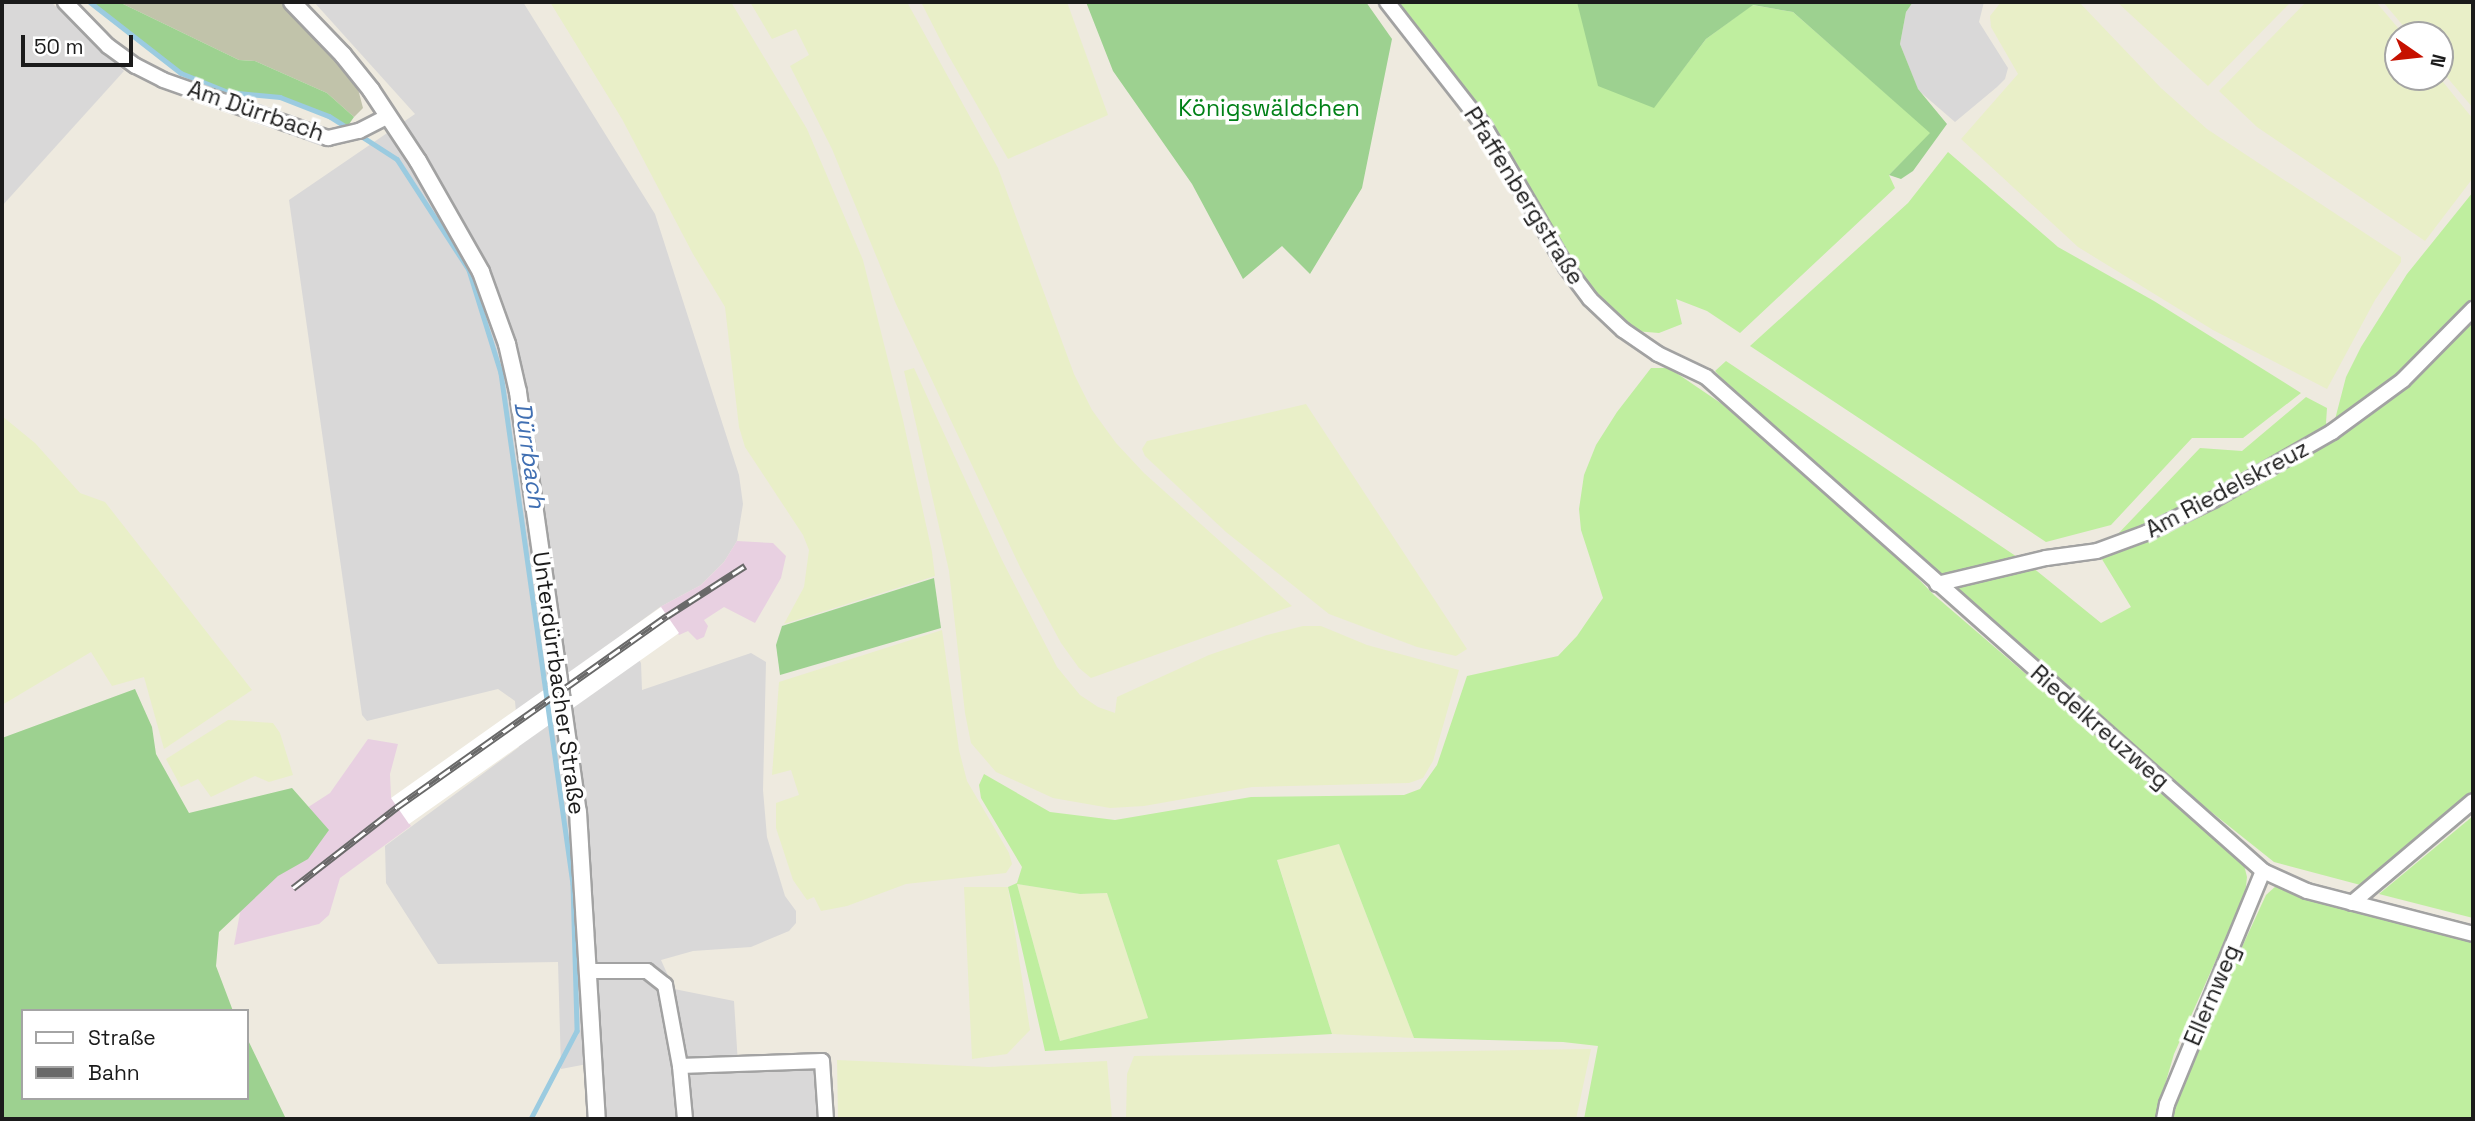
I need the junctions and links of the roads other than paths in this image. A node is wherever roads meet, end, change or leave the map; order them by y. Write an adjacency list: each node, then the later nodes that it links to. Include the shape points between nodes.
1 (65, 2): 4 (street, Am Dürrbach, via 108,46 163,80 328,138 359,131)
2 (292, 2): 4 (street, Unterdürrbacher Straße, via 343,55)
3 (1387, 2): 6 (street, Pfaffenbergstraße, via 1484,126 1566,267 1590,299 1658,354 1706,377)
4 (388, 116): 11 (street, Unterdürrbacher Straße, via 469,249 507,344 518,392 575,785)
5 (2473, 309): 6 (street, Am Riedelskreuz, via 2393,387 2332,432 2213,500 2097,551)
6 (1937, 584): 8 (street, Riedelkreuzweg)
7 (2473, 801): 9 (street)
8 (2263, 871): 9 (street, Riedelkreuzweg, via 2307,891); 16 (street, Ellernweg)
9 (2352, 903): 10 (street)
10 (2473, 934)
11 (591, 971): 12 (street, via 647,971 660,978 668,997); 13 (street, Unterdürrbacher Straße)
12 (680, 1066): 14 (street); 15 (street, via 822,1061)
13 (597, 1119)
14 (685, 1119)
15 (826, 1119)
16 (2164, 1119)

